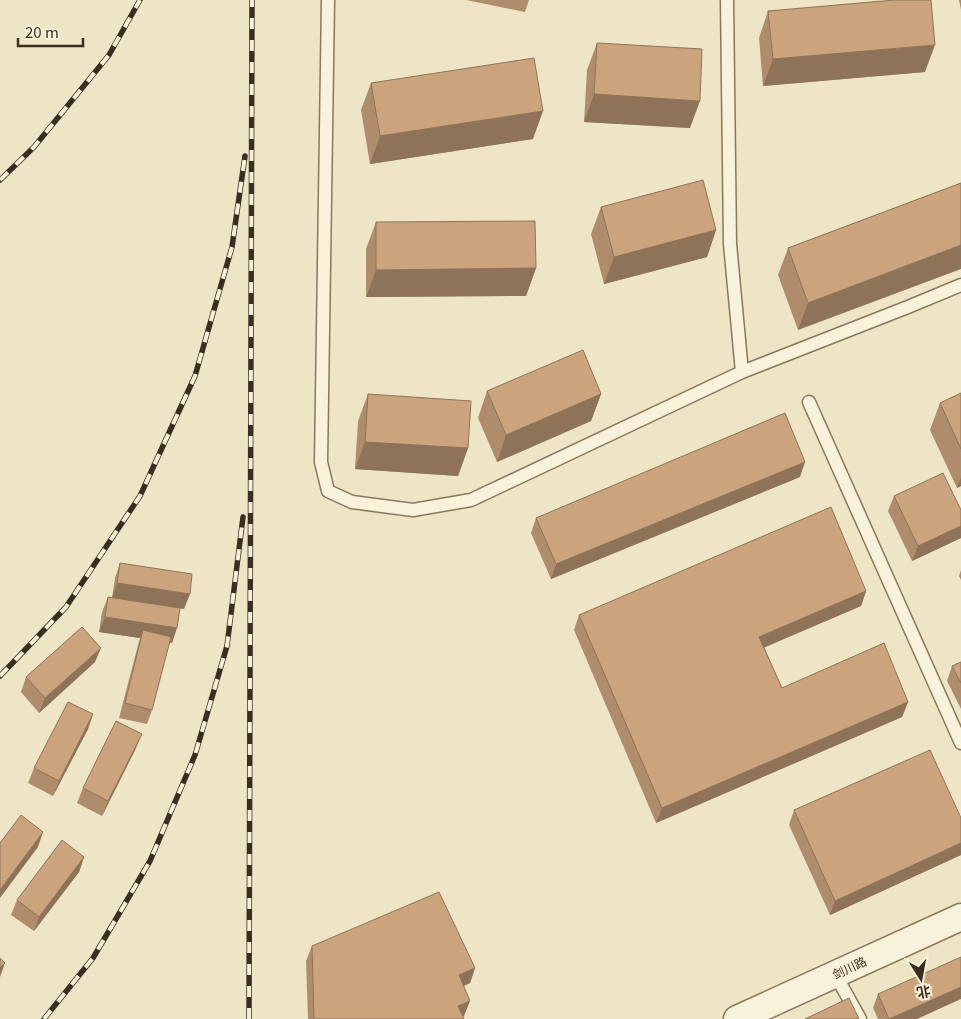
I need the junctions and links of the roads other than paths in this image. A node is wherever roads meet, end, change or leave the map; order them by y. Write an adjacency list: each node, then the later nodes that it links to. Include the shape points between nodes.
1 (328, 0): 4 (lane, via 321,462 328,491 352,502 413,510 471,500)
2 (727, 0): 4 (lane, via 730,244)
3 (961, 285): 4 (lane)
4 (742, 372)
5 (809, 402): 6 (lane)
6 (961, 744)
7 (961, 916): 8 (street, 剑川路)
8 (835, 974): 9 (street, 剑川路); 10 (lane)
9 (738, 1019)
10 (860, 1019)

